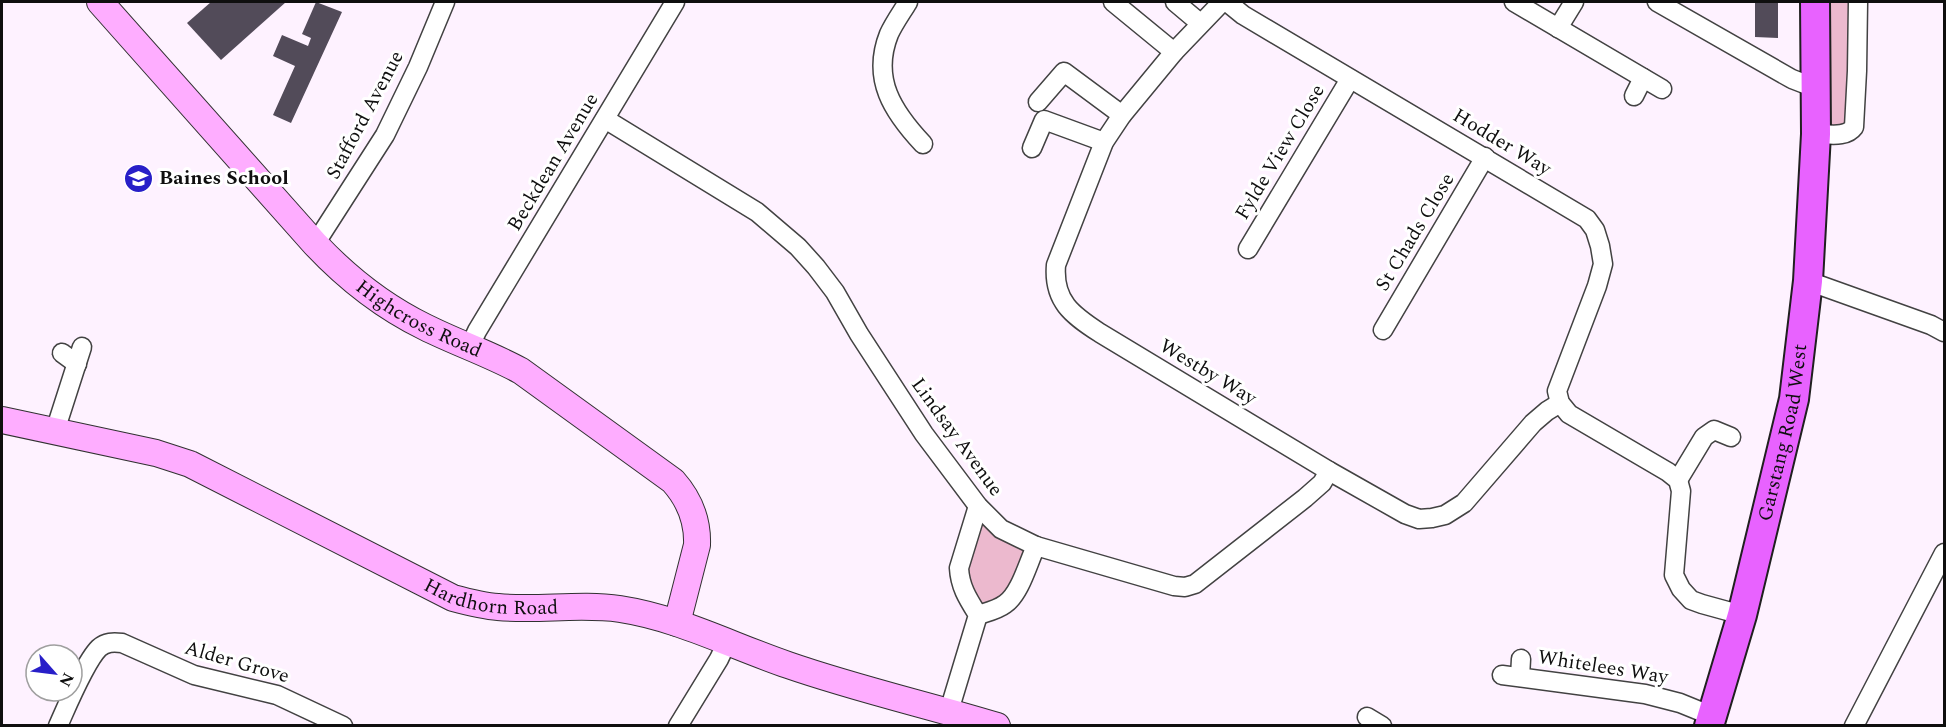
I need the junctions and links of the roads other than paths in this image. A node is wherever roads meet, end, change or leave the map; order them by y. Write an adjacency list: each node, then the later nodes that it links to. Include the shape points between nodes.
1 (100, 2): 30 (street, Highcross Road)
2 (445, 2): 30 (street, Stafford Avenue, via 385,135)
3 (675, 2): 24 (street, Beckdean Avenue)
4 (908, 2): 27 (street, via 889,33 883,69 896,113)
5 (1113, 2): 16 (street)
6 (1175, 2): 14 (street)
7 (1222, 2): 14 (street, Westby Way)
8 (1227, 2): 18 (street, Hodder Way)
9 (1514, 2): 15 (street)
10 (1574, 2): 15 (street)
11 (1657, 2): 19 (street, via 1792,80)
12 (1815, 2): 19 (main road, Garstang Road West)
13 (1858, 2): 25 (street, via 1854,127 1844,134)
14 (1200, 23): 16 (street, Westby Way)
15 (1558, 28): 17 (street)
16 (1174, 52): 23 (street, Westby Way)
17 (1643, 78): 20 (street); 21 (street)
18 (1350, 79): 29 (street, Hodder Way); 31 (street, Fylde View Close)
19 (1816, 84): 25 (main road, Garstang Road West)
20 (1662, 89)
21 (1634, 96)
22 (1038, 102): 23 (street, via 1064,72)
23 (1122, 115): 26 (street, Westby Way)
24 (605, 119): 35 (street, Beckdean Avenue); 43 (street, Lindsay Avenue, via 757,212 798,247 835,292 924,434)
25 (1816, 134): 32 (main road, Garstang Road West)
26 (1104, 142): 28 (street, via 1044,120); 41 (street, Westby Way, via 1056,265 1055,277 1066,306 1100,333)
27 (923, 144)
28 (1032, 148)
29 (1485, 158): 33 (street, St Chads Close); 37 (street, Hodder Way, via 1587,219 1600,246 1603,264 1557,390)
30 (315, 244): 35 (street, Highcross Road, via 377,298 423,326)
31 (1248, 249)
32 (1808, 281): 34 (street); 47 (main road, Garstang Road West, via 1794,399)
33 (1383, 330)
34 (1944, 332)
35 (470, 346): 48 (street, Highcross Road, via 521,371 673,481 683,493 696,522 697,545)
36 (62, 353): 39 (street, via 80,355)
37 (1560, 403): 41 (street, Westby Way, via 1533,423 1464,503 1445,515 1419,519 1405,514); 42 (street, via 1569,414)
38 (2, 420): 39 (street, Hardhorn Road)
39 (55, 431): 48 (street, Hardhorn Road, via 190,464 453,598 499,607 621,609)
40 (1731, 437): 42 (street, via 1714,430 1704,437)
41 (1329, 471): 44 (street, Lindsay Avenue, via 1305,498 1195,584 1185,587)
42 (1678, 480): 47 (street, via 1681,491 1674,575 1681,590 1691,600)
43 (978, 506): 44 (street, Lindsay Avenue, via 1001,529); 46 (street, via 959,577 964,594)
44 (1036, 546): 46 (street, via 1011,599)
45 (1944, 553): 59 (street)
46 (978, 615): 53 (street)
47 (1742, 615): 54 (main road, Garstang Road West)
48 (677, 623): 49 (street, Hardhorn Road)
49 (727, 642): 53 (street, Hardhorn Road, via 840,682); 57 (street)
50 (1521, 658): 52 (street, Whitelees Way)
51 (1502, 675): 52 (street, Whitelees Way)
52 (1520, 677): 54 (street, Whitelees Way, via 1646,694 1680,703)
53 (949, 711): 58 (street, Hardhorn Road)
54 (1710, 721)
55 (58, 726): 56 (street, Alder Grove, via 90,660 100,647 112,642 194,675 277,695)
56 (343, 726)
57 (678, 726)
58 (998, 726)
59 (1854, 726)

